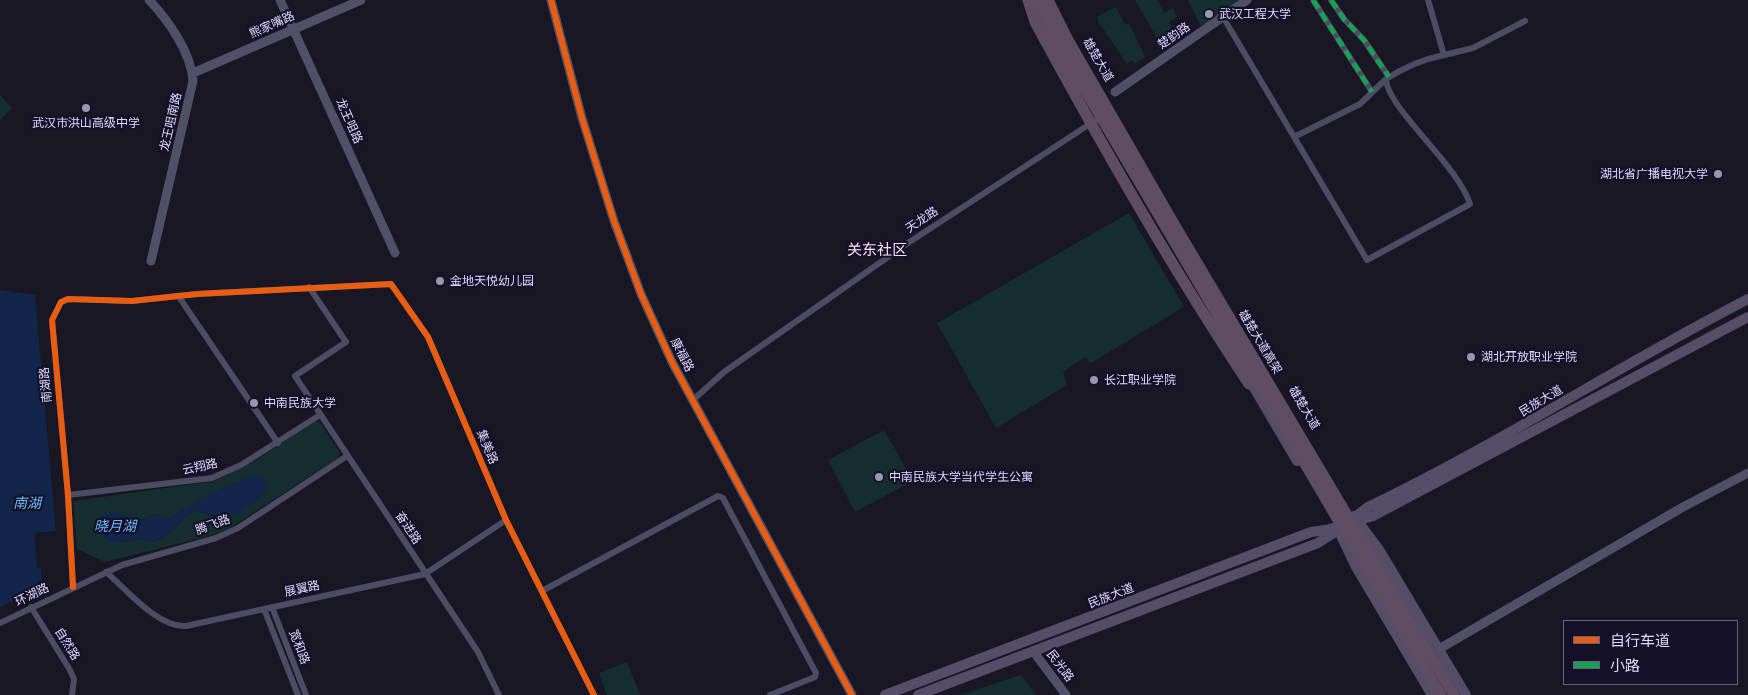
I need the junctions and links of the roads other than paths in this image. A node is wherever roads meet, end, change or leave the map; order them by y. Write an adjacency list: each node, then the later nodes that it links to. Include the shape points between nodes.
1 (149, 0): 18 (street, via 182,47)
2 (280, 0): 16 (street, 龙王咀路)
3 (361, 0): 16 (street, 熊家嘴路)
4 (552, 0): 30 (street, 康福路, via 582,118 614,221 640,294)
5 (1028, 0): 31 (highway, via 1035,22 1082,108 1196,302)
6 (1032, 0): 22 (main road, 雄楚大道, via 1052,43)
7 (1039, 0): 60 (highway, 雄楚大道高架, via 1058,44)
8 (1048, 0): 61 (highway, 雄楚大道高架, via 1169,216)
9 (1053, 0): 38 (main road, 雄楚大道)
10 (1247, 0): 14 (street, 楚韵路)
11 (1313, 0): 21 (street)
12 (1331, 0): 19 (street, via 1364,40)
13 (1428, 0): 17 (street)
14 (1223, 17): 20 (street, 楚韵路); 23 (street)
15 (1525, 21): 17 (street, via 1473,48)
16 (294, 29): 18 (street, 熊家嘴路); 24 (street, 龙王咀路)
17 (1444, 55): 19 (street, via 1429,58)
18 (193, 73): 25 (street, 龙王咀南路)
19 (1388, 78): 21 (street); 23 (street, via 1386,87 1454,172 1470,204 1367,260)
20 (1115, 92)
21 (1372, 92): 23 (street, via 1360,104)
22 (1096, 120): 30 (street, 天龙路, via 908,243 724,372); 31 (main road, 雄楚大道)
23 (1294, 137)
24 (395, 253)
25 (151, 261)
26 (309, 287): 27 (street, 南湖路); 32 (street, 奋进路, via 346,342 295,376); 37 (street, 集美路, via 391,284 428,337)
27 (179, 297): 33 (street); 36 (street, 南湖路, via 132,302 66,300 53,314)
28 (1748, 299): 38 (main road, 民族大道, via 1688,330 1527,424 1368,507)
29 (1748, 317): 38 (main road, 民族大道, via 1373,516)
30 (693, 400): 55 (street, 康福路)
31 (1267, 410): 38 (main road, 雄楚大道)
32 (320, 415): 33 (street, 云翔路); 34 (street, 奋进路)
33 (278, 443): 36 (street, 云翔路, via 212,478)
34 (347, 456): 39 (street, 腾飞路, via 238,528 216,538 136,560); 40 (street, 奋进路)
35 (1748, 473): 47 (street, via 1683,507)
36 (68, 495): 41 (street, 南湖路)
37 (506, 520): 40 (street, 展翼路); 42 (street, 集美路)
38 (1346, 523): 47 (main road, 雄楚大道, via 1380,551); 48 (main road, 民族大道, via 1318,543); 56 (main road, 民族大道, via 1311,532); 59 (main road, 雄楚大道, via 1356,567)
39 (106, 572): 41 (street, 腾飞路); 45 (street, 展翼路, via 156,616 173,625 192,625)
40 (425, 574): 44 (street, 展翼路); 52 (street, 奋进路, via 478,652)
41 (73, 587): 43 (street, 环湖路)
42 (542, 591): 53 (street, 集美路); 54 (street, via 718,496 724,498 816,673 815,677)
43 (31, 607): 46 (street, 环湖路); 49 (street, 自然路, via 74,678)
44 (272, 607): 45 (street, 展翼路); 51 (street, 宽和路)
45 (264, 609): 50 (street, 宽和路)
46 (0, 623)
47 (1439, 649): 62 (main road, 雄楚大道)
48 (1033, 651): 57 (main road, 民族大道); 58 (street, 民光路)
49 (72, 695)
50 (298, 695)
51 (306, 695)
52 (499, 695)
53 (594, 695)
54 (770, 695)
55 (852, 695)
56 (885, 695)
57 (918, 695)
58 (1066, 695)
59 (1432, 695)
60 (1441, 695)
61 (1454, 695)
62 (1466, 695)

